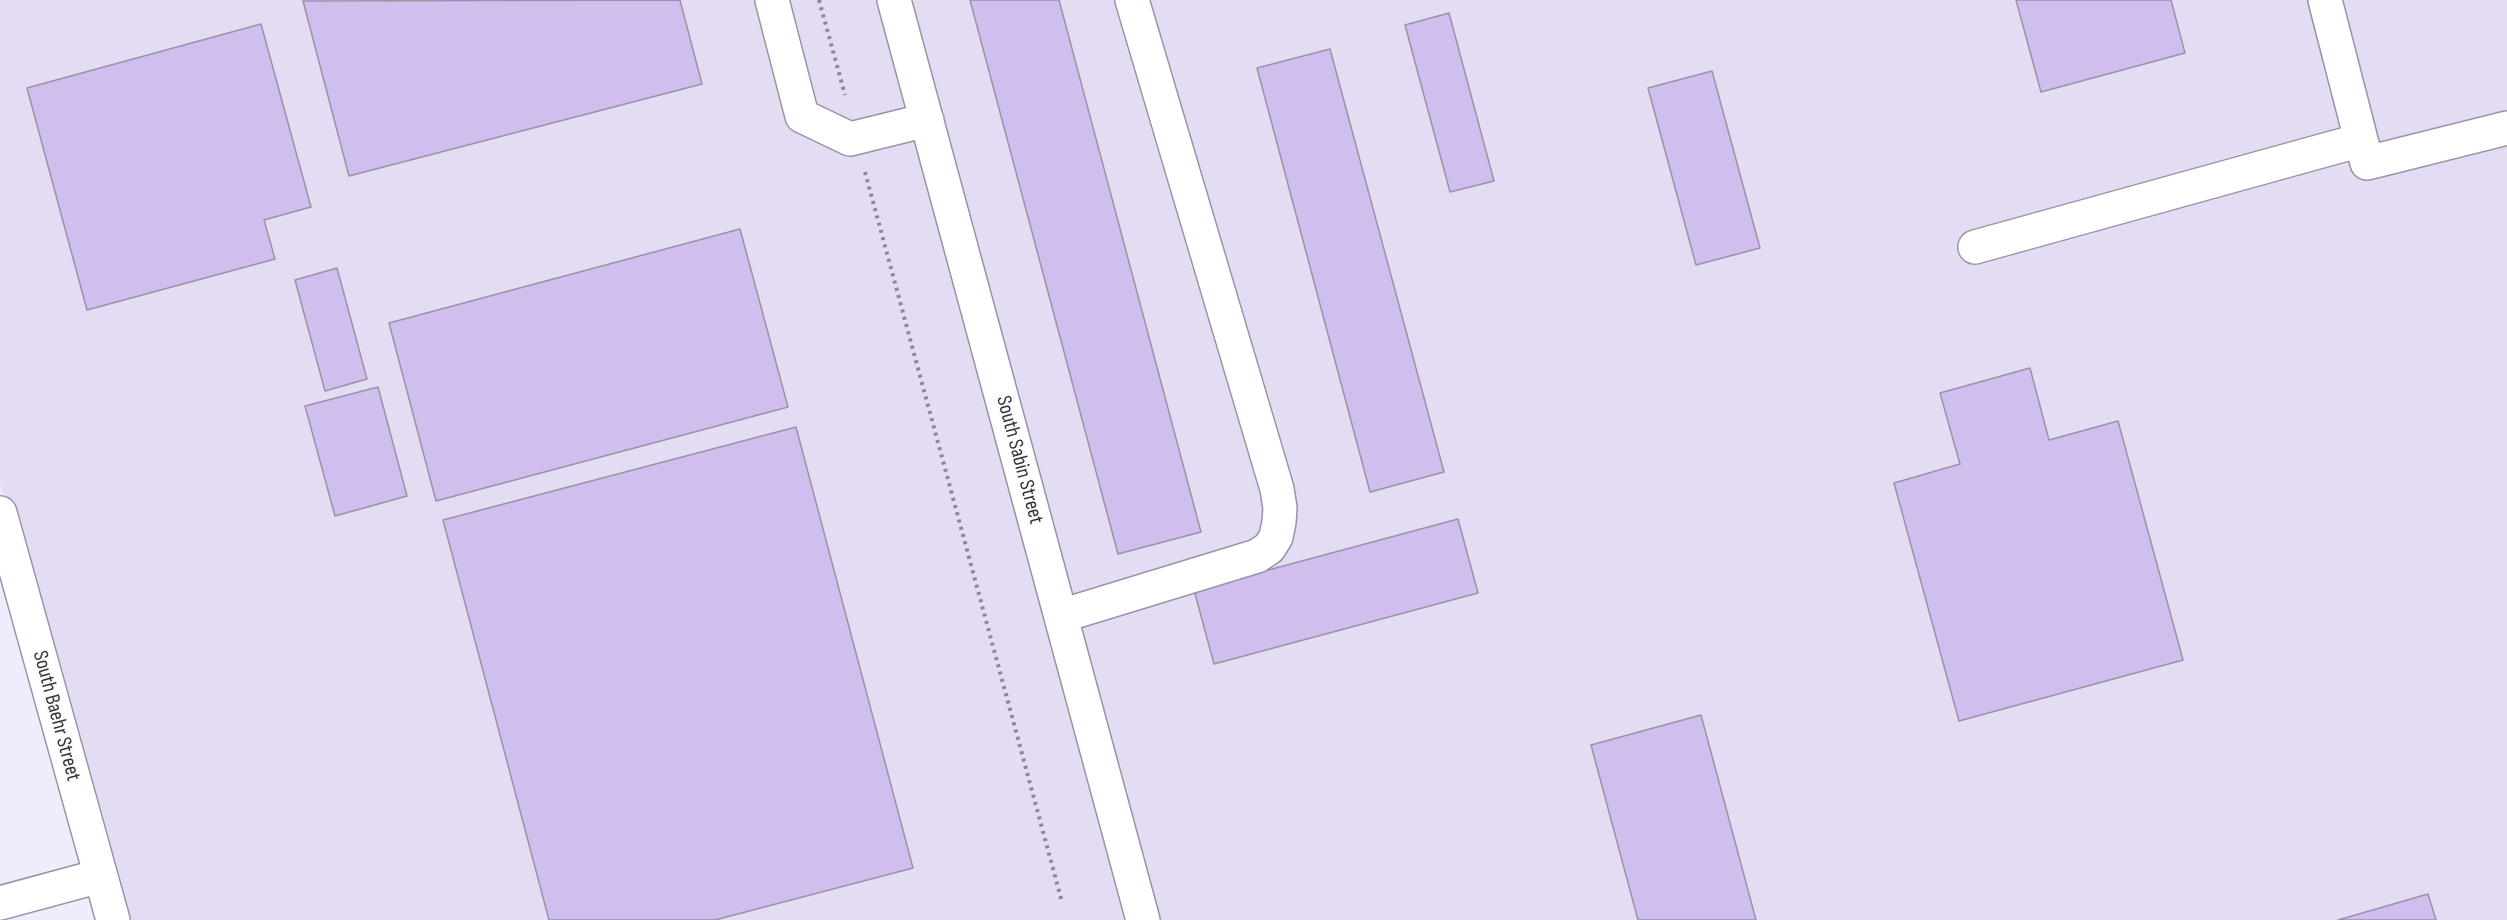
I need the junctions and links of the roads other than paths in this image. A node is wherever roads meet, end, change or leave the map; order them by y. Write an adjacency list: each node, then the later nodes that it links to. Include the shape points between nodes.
1 (772, 0): 5 (street, via 802,116 850,139)
2 (894, 0): 5 (street, South Sabin Street)
3 (1132, 0): 10 (street, via 1281,508 1276,537 1257,556)
4 (2325, 0): 7 (street)
5 (927, 120): 10 (street, South Sabin Street)
6 (2507, 128): 7 (street)
7 (2364, 152): 8 (street)
8 (1975, 247)
9 (0, 513): 11 (street, South Baehr Street)
10 (1061, 616): 14 (street, South Sabin Street)
11 (100, 876): 12 (street); 13 (street, South Baehr Street)
12 (0, 903)
13 (112, 920)
14 (1143, 920)

